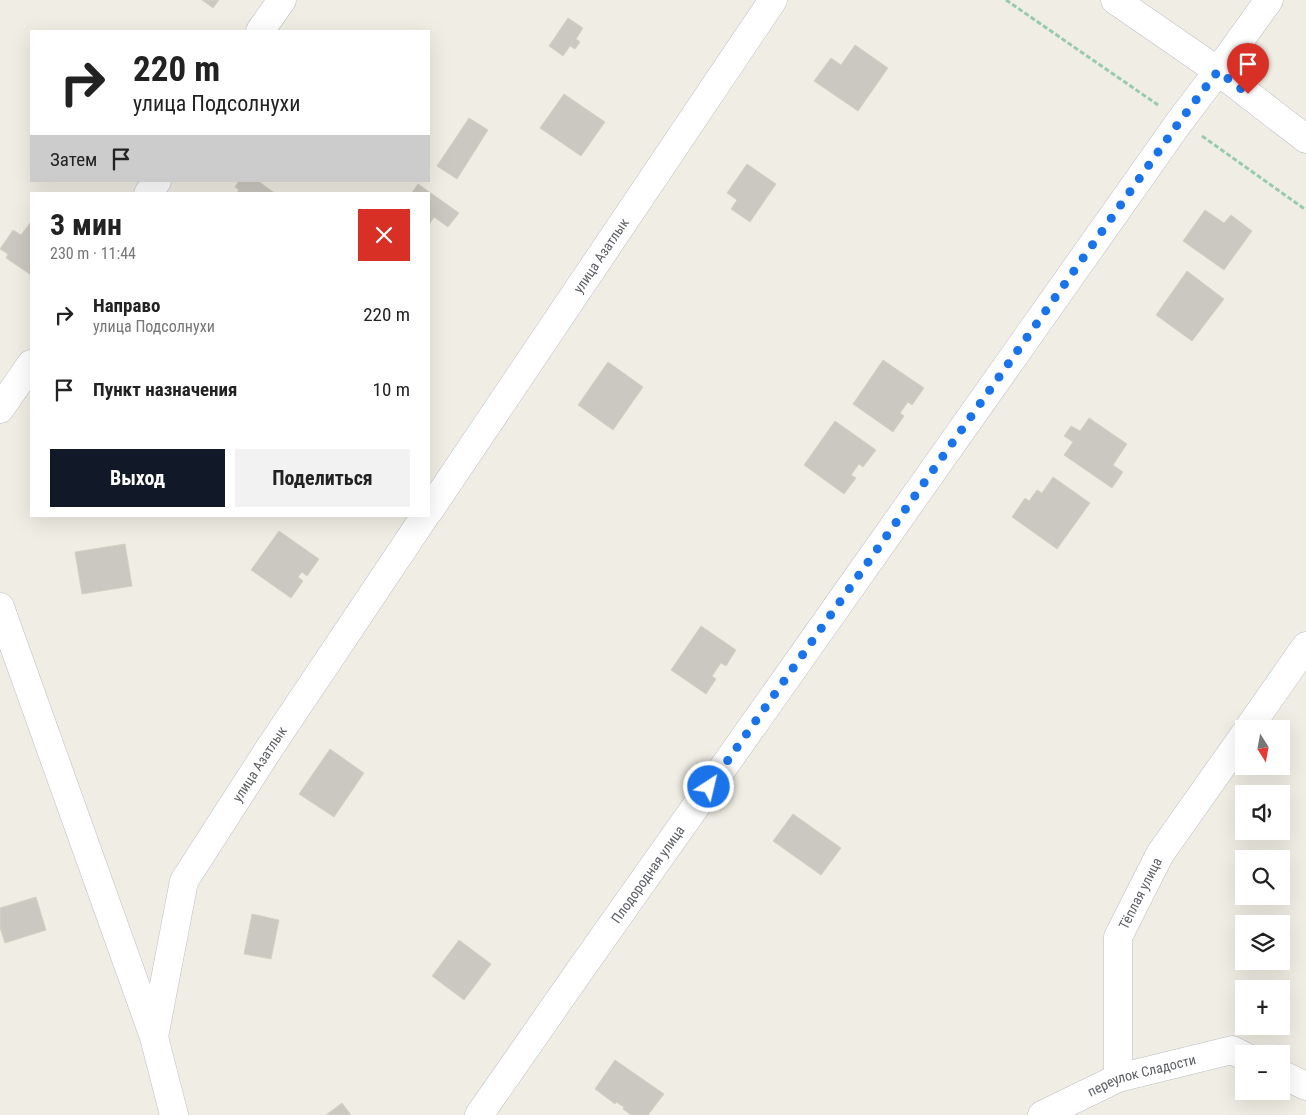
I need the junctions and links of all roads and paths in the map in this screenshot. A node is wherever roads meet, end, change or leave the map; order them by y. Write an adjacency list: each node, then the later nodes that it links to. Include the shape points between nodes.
1 (282, 0): 5 (street)
2 (773, 0): 10 (street, улица Азатлык)
3 (1115, 0): 6 (street)
4 (1269, 0): 6 (street, Плодородная улица)
5 (261, 30)
6 (1218, 71): 7 (street); 22 (street, Плодородная улица)
7 (1306, 139)
8 (30, 365): 9 (street)
9 (0, 409)
10 (430, 510)
11 (424, 517): 16 (street, улица Азатлык, via 184,880)
12 (1, 610): 16 (street)
13 (1306, 646): 14 (street)
14 (1254, 720)
15 (1235, 748): 18 (street, Тёплая улица, via 1160,854 1118,937)
16 (154, 1037): 21 (street)
17 (1235, 1052): 18 (street, переулок Сладости)
18 (1118, 1078): 23 (street, переулок Сладости)
19 (1290, 1078): 20 (street)
20 (1306, 1086)
21 (174, 1115)
22 (479, 1115)
23 (1042, 1115)

